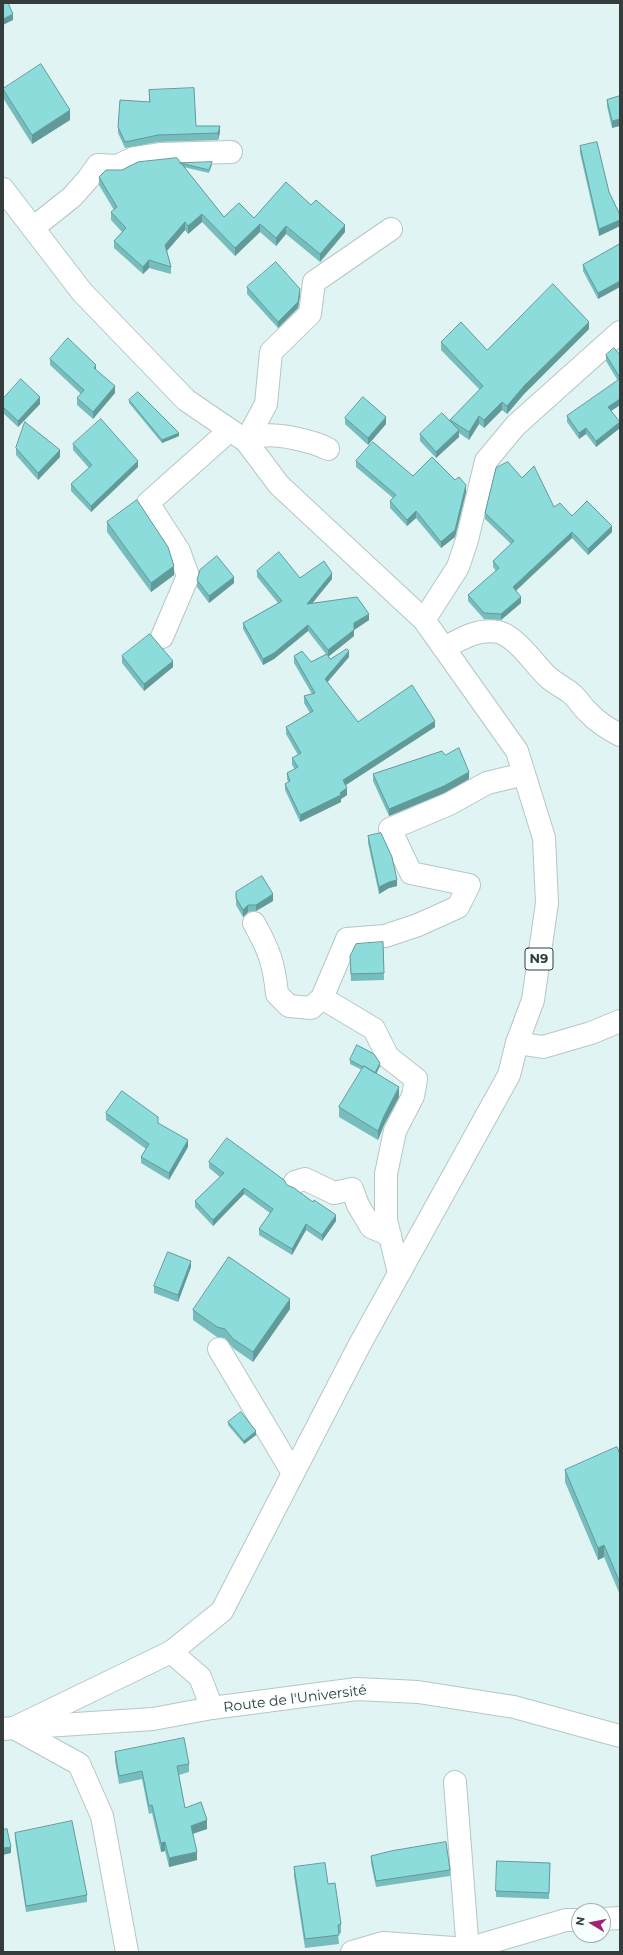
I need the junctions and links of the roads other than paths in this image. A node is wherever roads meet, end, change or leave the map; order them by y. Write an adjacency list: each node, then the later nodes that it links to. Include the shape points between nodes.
1 (231, 152): 3 (main road, via 160,154 134,158 117,166 98,165 72,198)
2 (5, 197): 3 (main road, N9)
3 (33, 228): 6 (main road, N9, via 82,292 186,400)
4 (391, 229): 6 (main road, via 314,282 310,314 271,352 266,404)
5 (620, 332): 8 (main road, via 516,425 486,462 458,567)
6 (238, 435): 7 (main road, via 277,436 318,444); 8 (main road, N9, via 280,485); 9 (main road, via 148,503 179,551 188,576)
7 (328, 449)
8 (424, 620): 10 (main road, N9)
9 (162, 636)
10 (444, 648): 11 (main road, via 465,636 481,632 499,632 514,641 549,678 573,694 604,726); 12 (main road, N9, via 517,751)
11 (620, 735)
12 (524, 774): 14 (main road, via 487,783 449,804 390,829 411,873 468,885 458,907 418,925 385,936 347,939); 16 (main road, N9, via 544,838 547,903 533,1000)
13 (254, 923): 14 (main road, via 268,947 275,970 277,994 289,1006 311,1008)
14 (322, 998): 18 (main road, via 374,1029 388,1057 416,1079 413,1096 395,1131 386,1174 386,1220)
15 (620, 1021): 16 (main road, via 591,1033 543,1047)
16 (517, 1044): 19 (main road, N9, via 509,1075)
17 (295, 1182): 18 (main road, via 305,1179 334,1193 352,1189 371,1227)
18 (390, 1235): 19 (main road)
19 (399, 1273): 21 (main road, N9)
20 (220, 1348): 21 (main road)
21 (293, 1473): 22 (main road, N9, via 222,1611)
22 (171, 1652): 23 (main road, via 200,1677); 24 (main road, N9)
23 (212, 1708): 24 (main road, Route de l'Université, via 153,1719); 25 (main road, Route de l'Université, via 357,1689 418,1692 514,1707)
24 (8, 1729): 29 (main road, via 80,1764 102,1816)
25 (620, 1736)
26 (455, 1782): 28 (main road)
27 (571, 1920): 28 (main road)
28 (468, 1951): 30 (main road, via 384,1943)
29 (127, 1952)
30 (352, 1952)

